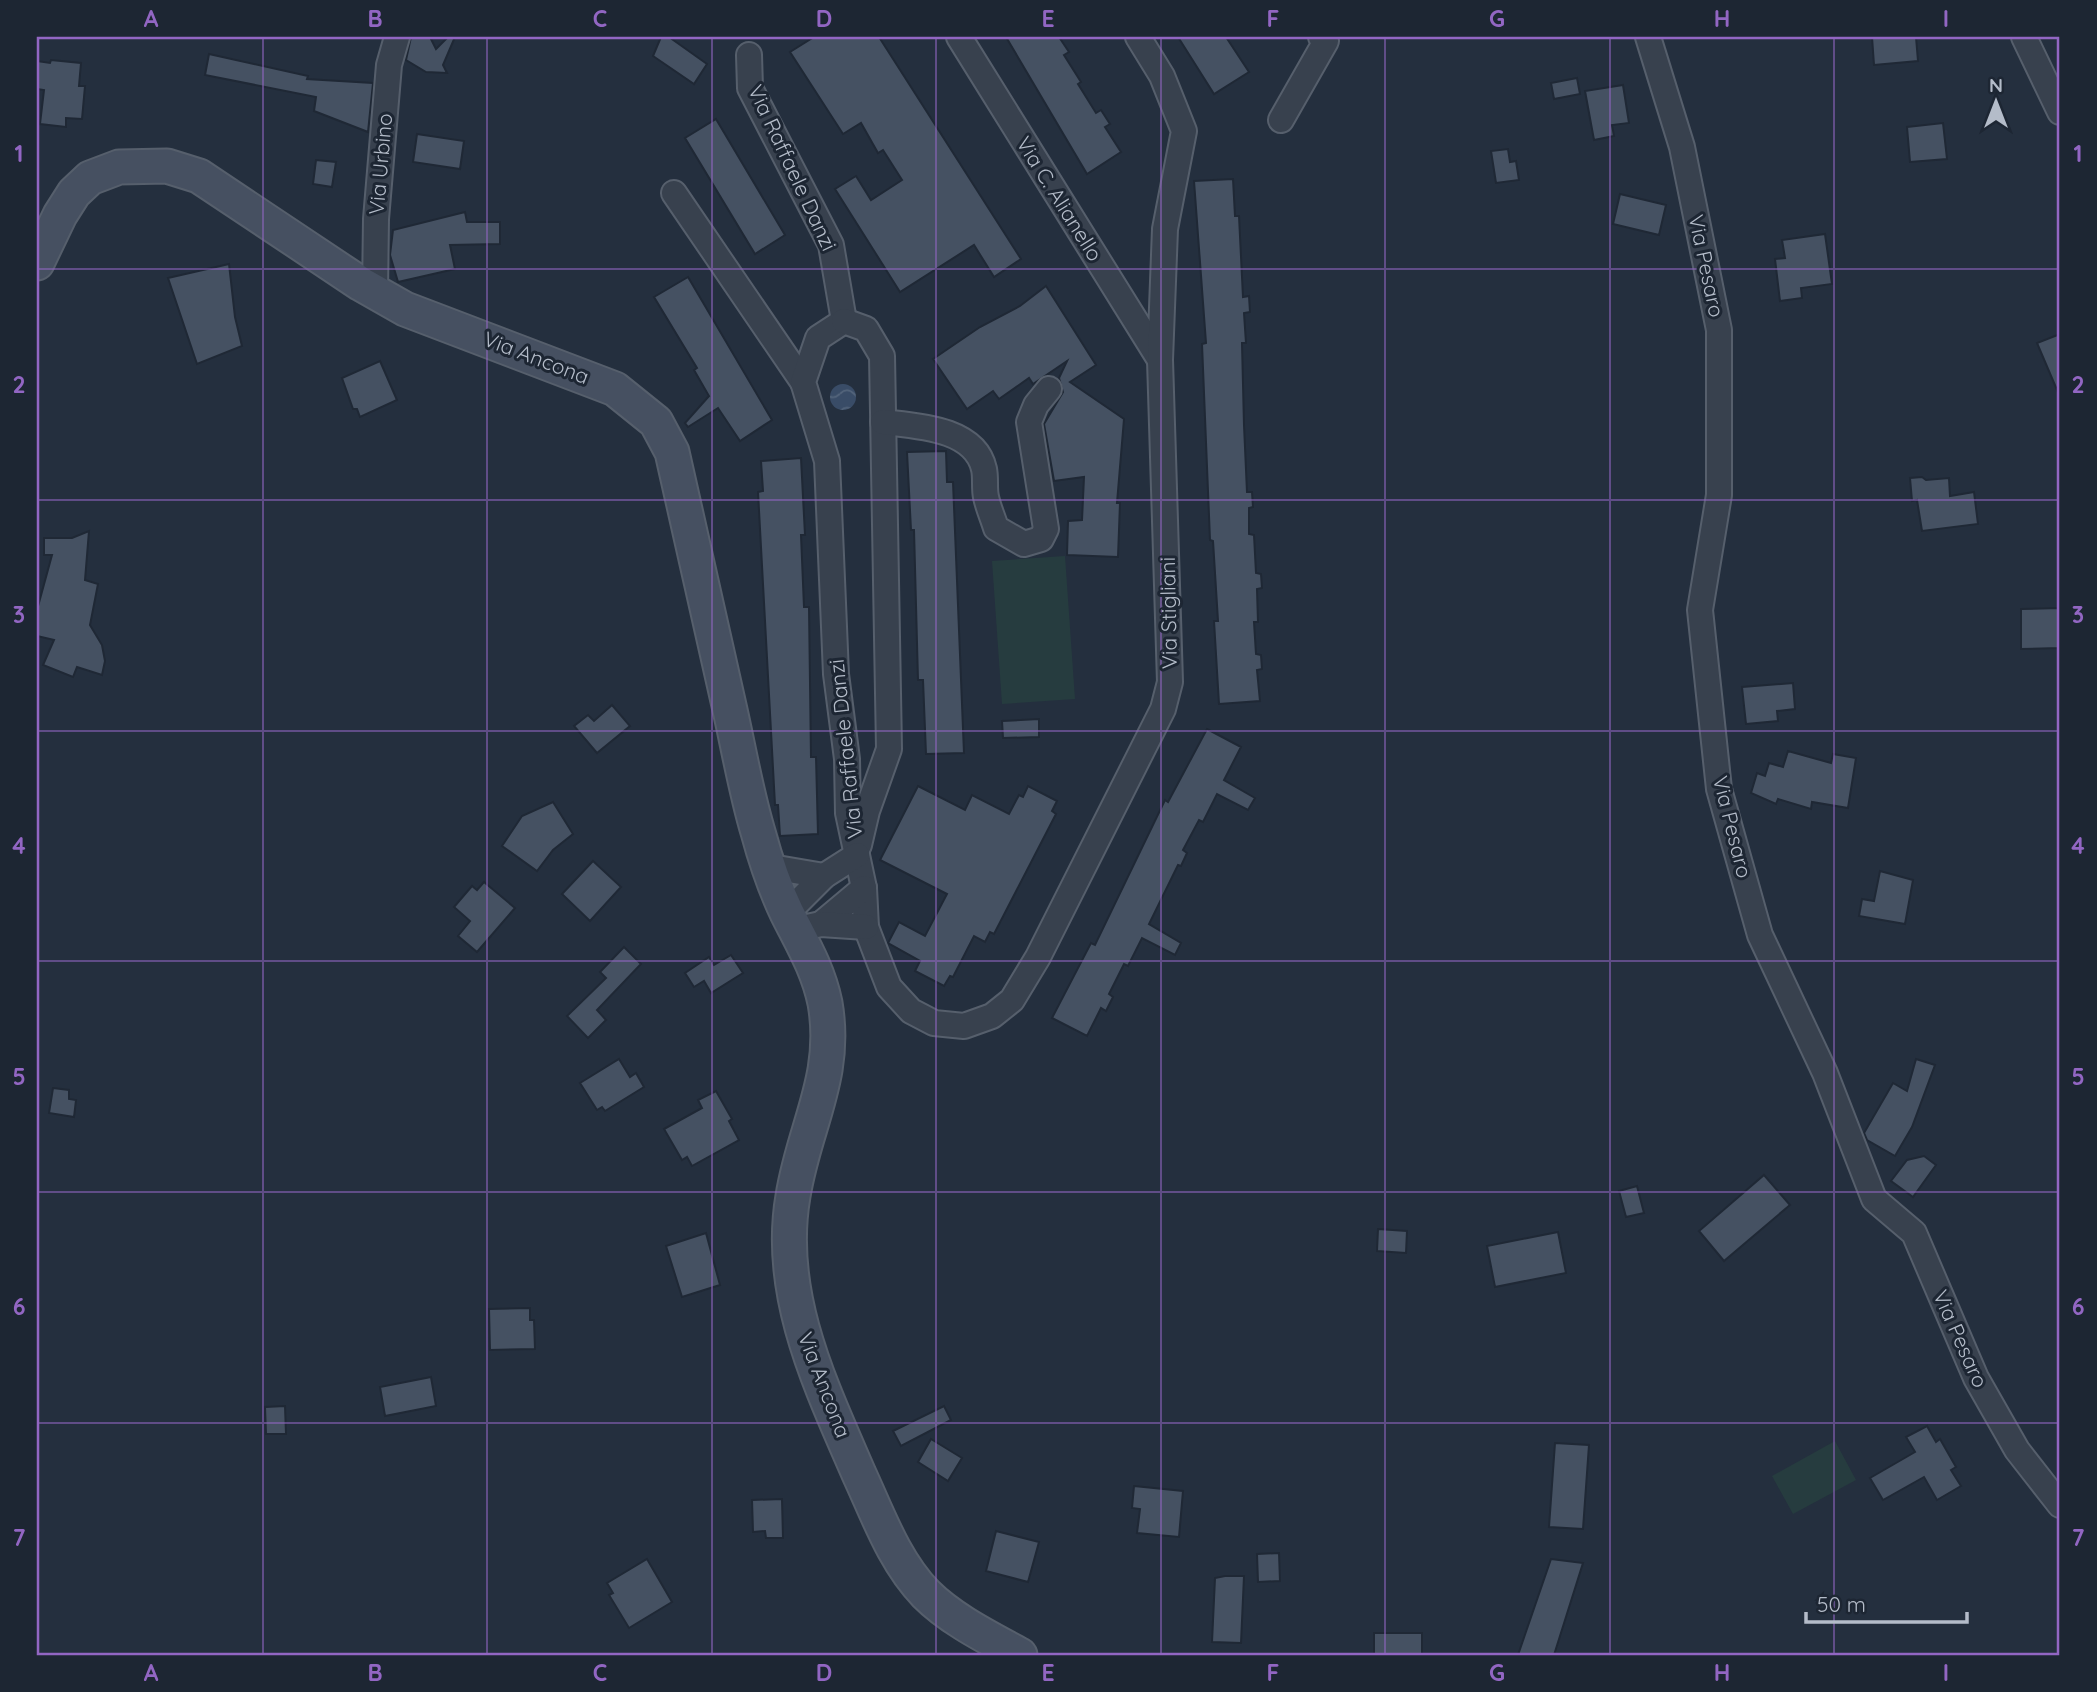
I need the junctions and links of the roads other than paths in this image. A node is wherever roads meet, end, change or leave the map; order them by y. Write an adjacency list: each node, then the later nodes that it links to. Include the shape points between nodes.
1 (397, 37): 12 (street, Via Urbino, via 388,79)
2 (959, 37): 14 (street, Via C. Alianello)
3 (1138, 37): 14 (street, Via Stigliani, via 1162,76 1184,131 1165,229)
4 (1648, 37): 26 (street, Via Pesaro, via 1682,147 1719,330 1719,495 1700,610 1719,789 1760,935 1825,1073 1874,1199 1914,1233 1976,1378 2018,1450)
5 (2024, 37): 8 (street)
6 (1324, 39): 9 (street)
7 (749, 55): 13 (street, Via Raffaele Danzi, via 750,88 831,245)
8 (2060, 112)
9 (1281, 121)
10 (674, 193): 15 (street, Via Raffaele Danzi)
11 (37, 262): 12 (street, Via Ancona, via 60,215 90,178 119,167 167,166 200,176)
12 (375, 292): 21 (street, Via Ancona, via 405,309 615,389 656,422 672,452 758,832)
13 (844, 321): 15 (street, via 818,338); 17 (street, Via Raffaele Danzi, via 866,329 881,356)
14 (1160, 360): 25 (street, Via Stigliani, via 1170,682 1163,709 1038,957 1012,1000 992,1016 964,1026 934,1023 911,1011 889,987)
15 (803, 382): 18 (street, Via Raffaele Danzi, via 827,461 836,674)
16 (1049, 389): 17 (street, via 1035,405 1029,422 1046,529 1041,539 1024,544 996,528 985,496 984,469 975,449 962,439 915,425)
17 (883, 422): 19 (street, Via Raffaele Danzi)
18 (847, 759): 19 (street); 20 (street, Via Raffaele Danzi, via 848,813)
19 (886, 762): 20 (street, Via Raffaele Danzi, via 867,811)
20 (857, 855): 22 (street); 23 (street, Via Stigliani)
21 (771, 867): 22 (street); 24 (street, Via Ancona)
22 (824, 876): 24 (street)
23 (864, 888): 24 (street); 25 (street, Via Stigliani)
24 (802, 922): 25 (street); 27 (street, Via Ancona, via 829,1028 823,1088 793,1195 792,1283 803,1334 880,1521 906,1568 927,1595 949,1612)
25 (866, 927)
26 (2060, 1505)
27 (1020, 1655)

